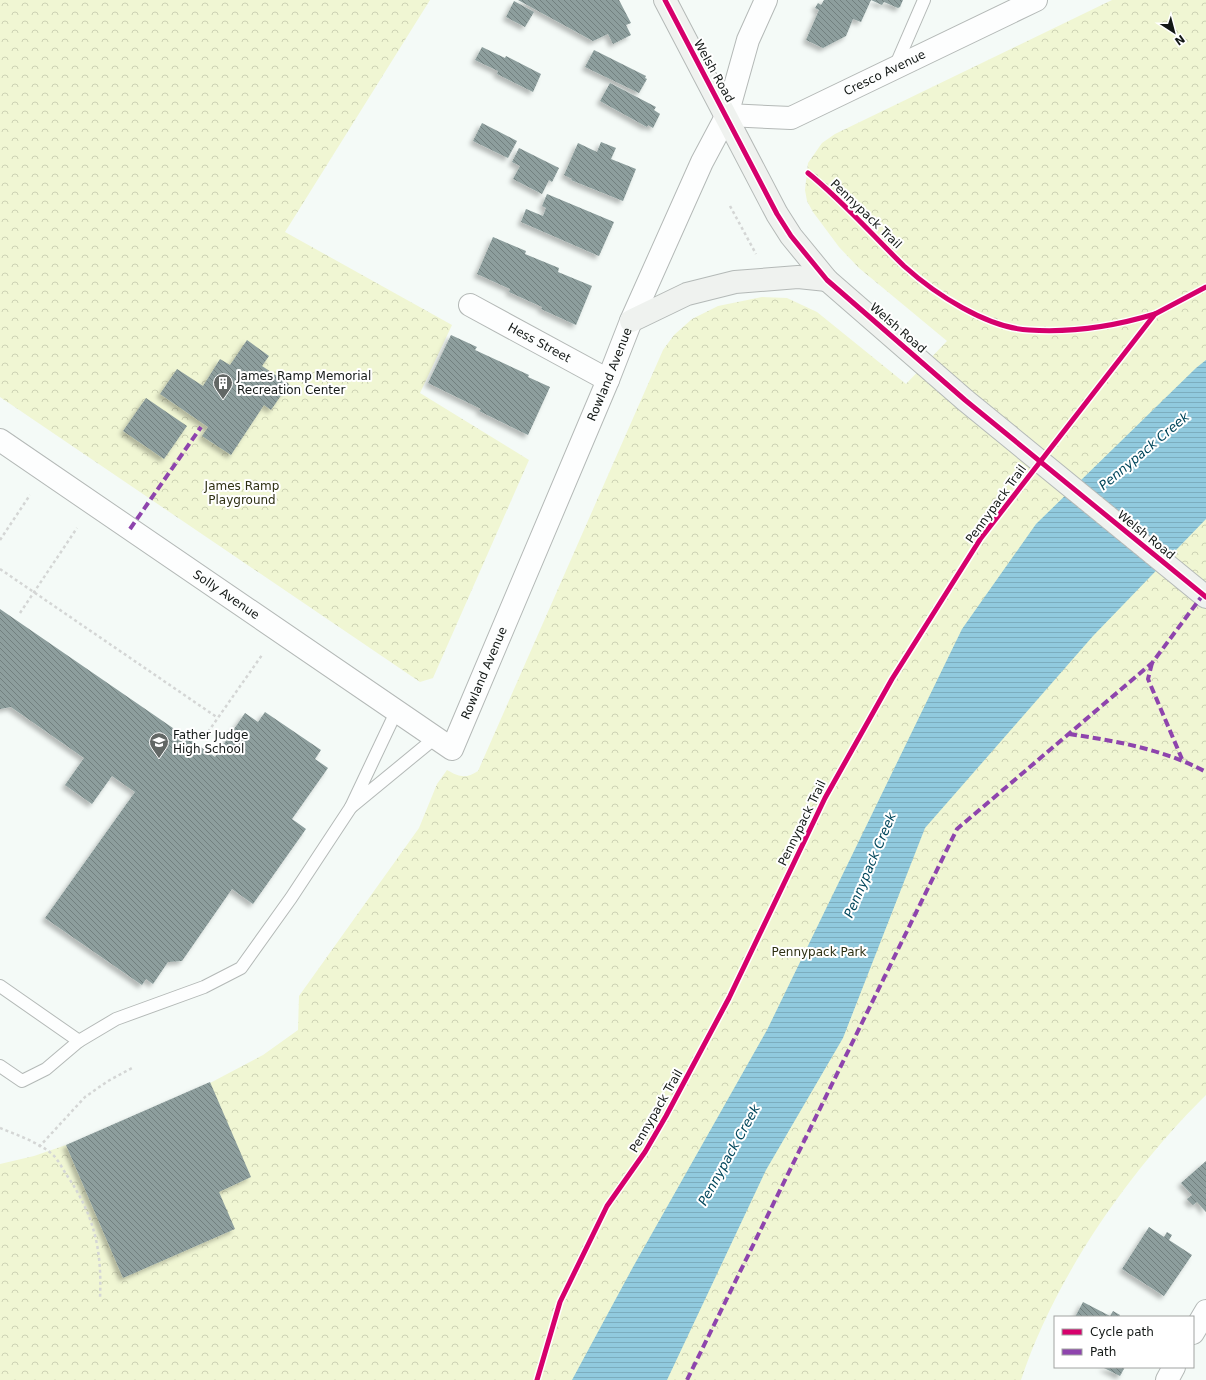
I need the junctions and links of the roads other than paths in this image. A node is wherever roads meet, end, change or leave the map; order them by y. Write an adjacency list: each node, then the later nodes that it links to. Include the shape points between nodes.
1 (665, 0): 6 (street, Welsh Road)
2 (766, 0): 6 (street, Rowland Avenue, via 748,40)
3 (924, 0): 5 (lane)
4 (1036, 0): 5 (street, Cresco Avenue)
5 (895, 68): 6 (street, Cresco Avenue, via 791,118)
6 (727, 115): 7 (street, Welsh Road, via 777,214); 9 (street, Rowland Avenue, via 702,162)
7 (827, 280): 9 (street, via 798,277 735,282 687,294); 12 (street, Welsh Road, via 965,400)
8 (470, 305): 10 (street, Hess Street)
9 (631, 321): 10 (street, Rowland Avenue)
10 (608, 380): 14 (street, Rowland Avenue)
11 (0, 440): 13 (street, Solly Avenue)
12 (1206, 597)
13 (396, 712): 14 (street, Solly Avenue); 15 (lane)
14 (443, 744): 15 (lane)
15 (351, 807): 17 (lane, via 242,968 204,987 116,1019)
16 (0, 986): 17 (lane)
17 (79, 1041): 18 (lane, via 46,1069 22,1081)
18 (0, 1066)
19 (1206, 1311): 20 (street)
20 (1194, 1332)
21 (1173, 1368): 22 (street)
22 (1167, 1380)

